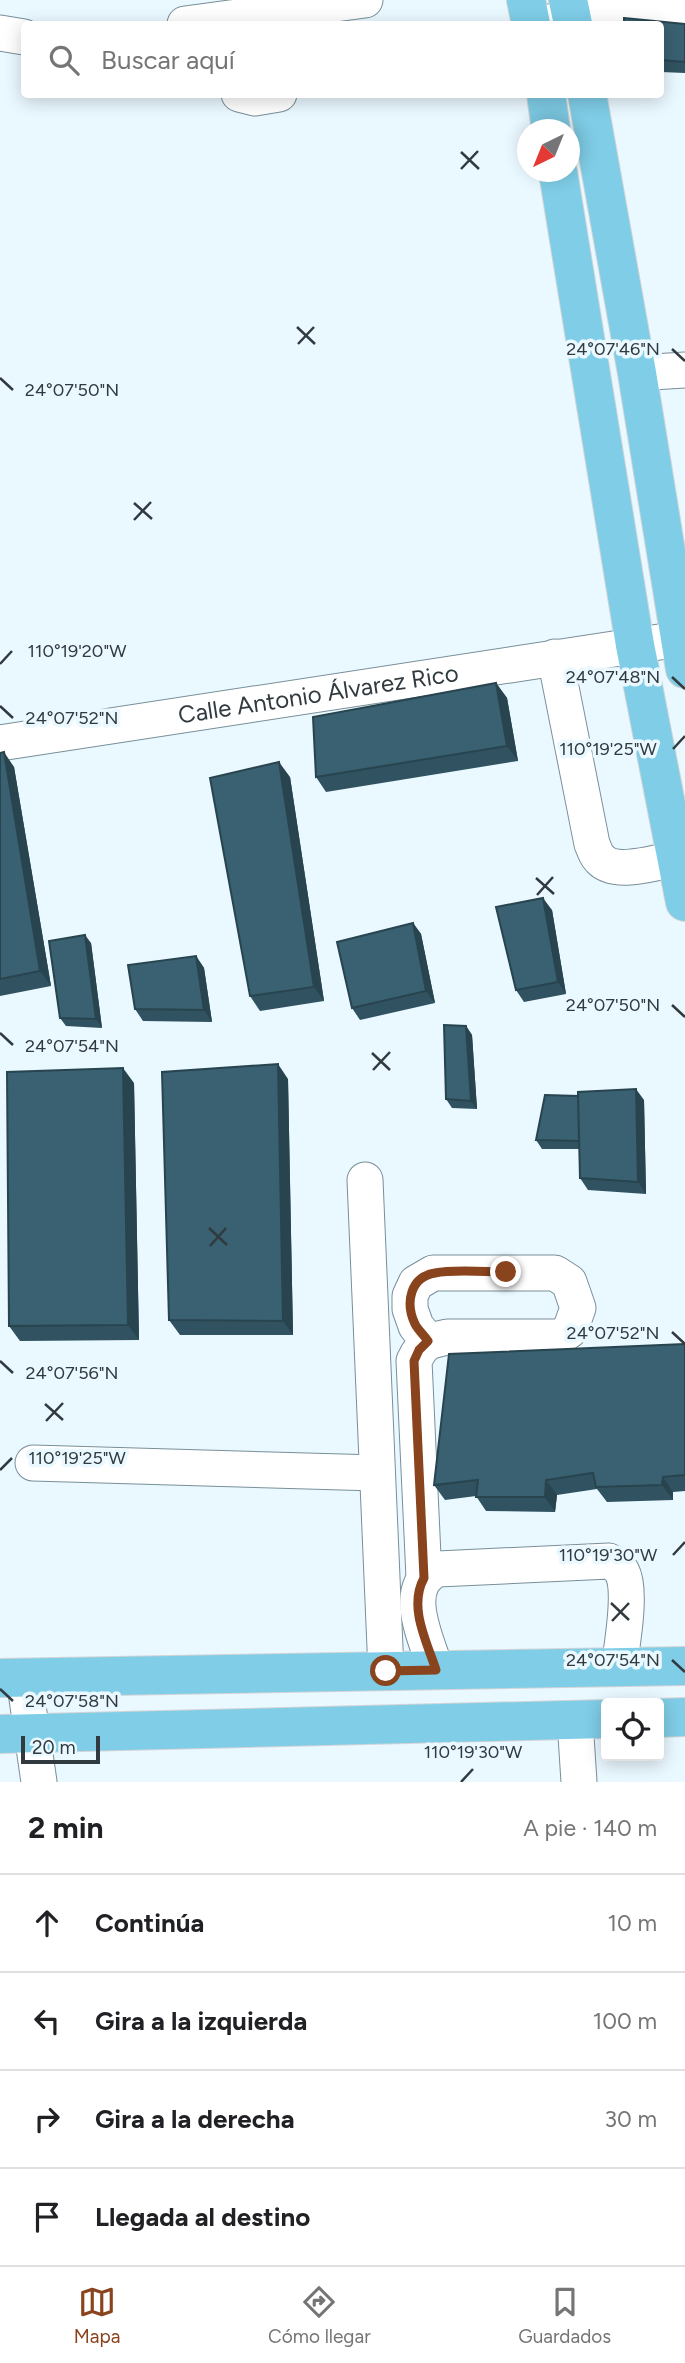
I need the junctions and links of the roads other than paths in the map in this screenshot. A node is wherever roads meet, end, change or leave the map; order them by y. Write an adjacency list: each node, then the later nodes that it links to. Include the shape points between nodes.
1 (365, 0): 5 (street)
2 (526, 0): 7 (main road)
3 (685, 15): 4 (street, via 602,8)
4 (564, 16)
5 (282, 18): 6 (street)
6 (234, 21)
7 (530, 21)
8 (0, 33): 9 (street)
9 (21, 36)
10 (547, 98): 12 (main road)
11 (588, 98): 15 (main road)
12 (549, 119)
13 (560, 182): 16 (main road)
14 (685, 370): 15 (street)
15 (637, 373): 17 (main road)
16 (635, 645): 17 (street, Calle Antonio Álvarez Rico); 18 (street, Calle Antonio Álvarez Rico); 20 (main road)
17 (682, 654)
18 (555, 657): 19 (street, Calle Antonio Álvarez Rico); 20 (street, via 592,844 600,860 628,868)
19 (0, 743)
20 (678, 859): 21 (main road)
21 (685, 902)
22 (365, 1180): 25 (street)
23 (428, 1341): 26 (street, via 414,1361)
24 (33, 1463): 25 (street)
25 (377, 1472): 30 (street)
26 (424, 1578): 28 (street, via 438,1569 609,1561 617,1565 624,1580 626,1614); 29 (street, via 418,1594 419,1611)
27 (685, 1666): 28 (main road)
28 (619, 1667): 29 (main road)
29 (436, 1670): 30 (main road)
30 (386, 1671): 31 (main road)
31 (12, 1678): 35 (street)
32 (685, 1717): 33 (main road)
33 (664, 1718)
34 (591, 1720): 35 (main road); 37 (street)
35 (16, 1734): 36 (street)
36 (39, 1782)
37 (579, 1782)

